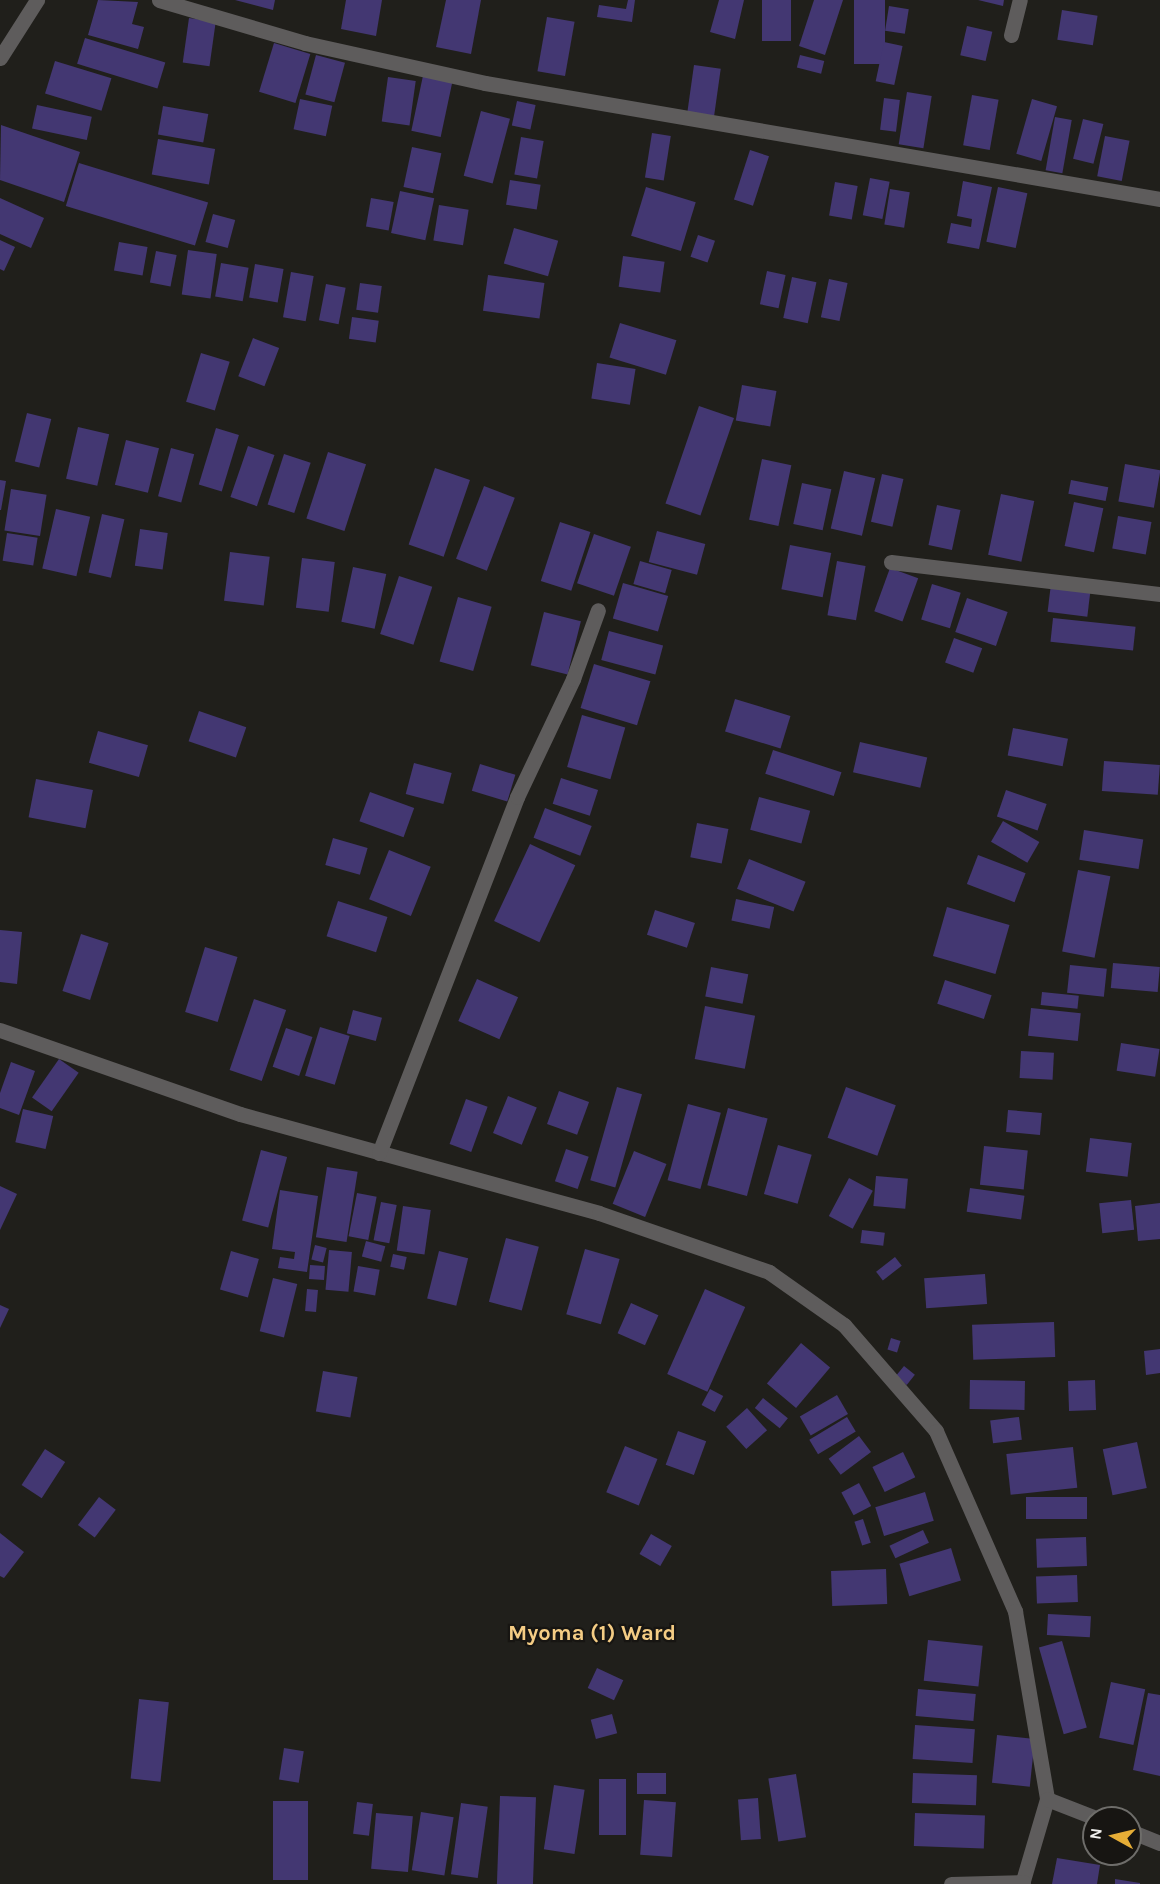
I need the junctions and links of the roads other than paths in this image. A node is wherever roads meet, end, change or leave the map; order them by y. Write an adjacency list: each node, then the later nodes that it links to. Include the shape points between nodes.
1 (37, 0): 5 (street)
2 (159, 0): 6 (street, via 305,43 485,83)
3 (1020, 0): 4 (street)
4 (1011, 35)
5 (0, 58)
6 (1160, 199)
7 (891, 562): 8 (street)
8 (1160, 594)
9 (598, 610): 11 (street, via 573,679 517,797)
10 (0, 1030): 11 (street, via 240,1114)
11 (379, 1153): 12 (street, via 600,1213 769,1272 844,1325 936,1431 1015,1611)
12 (1047, 1799): 13 (street); 16 (street)
13 (1082, 1813)
14 (1142, 1836): 15 (street)
15 (1160, 1843)
16 (1022, 1883): 17 (street)
17 (951, 1884)

